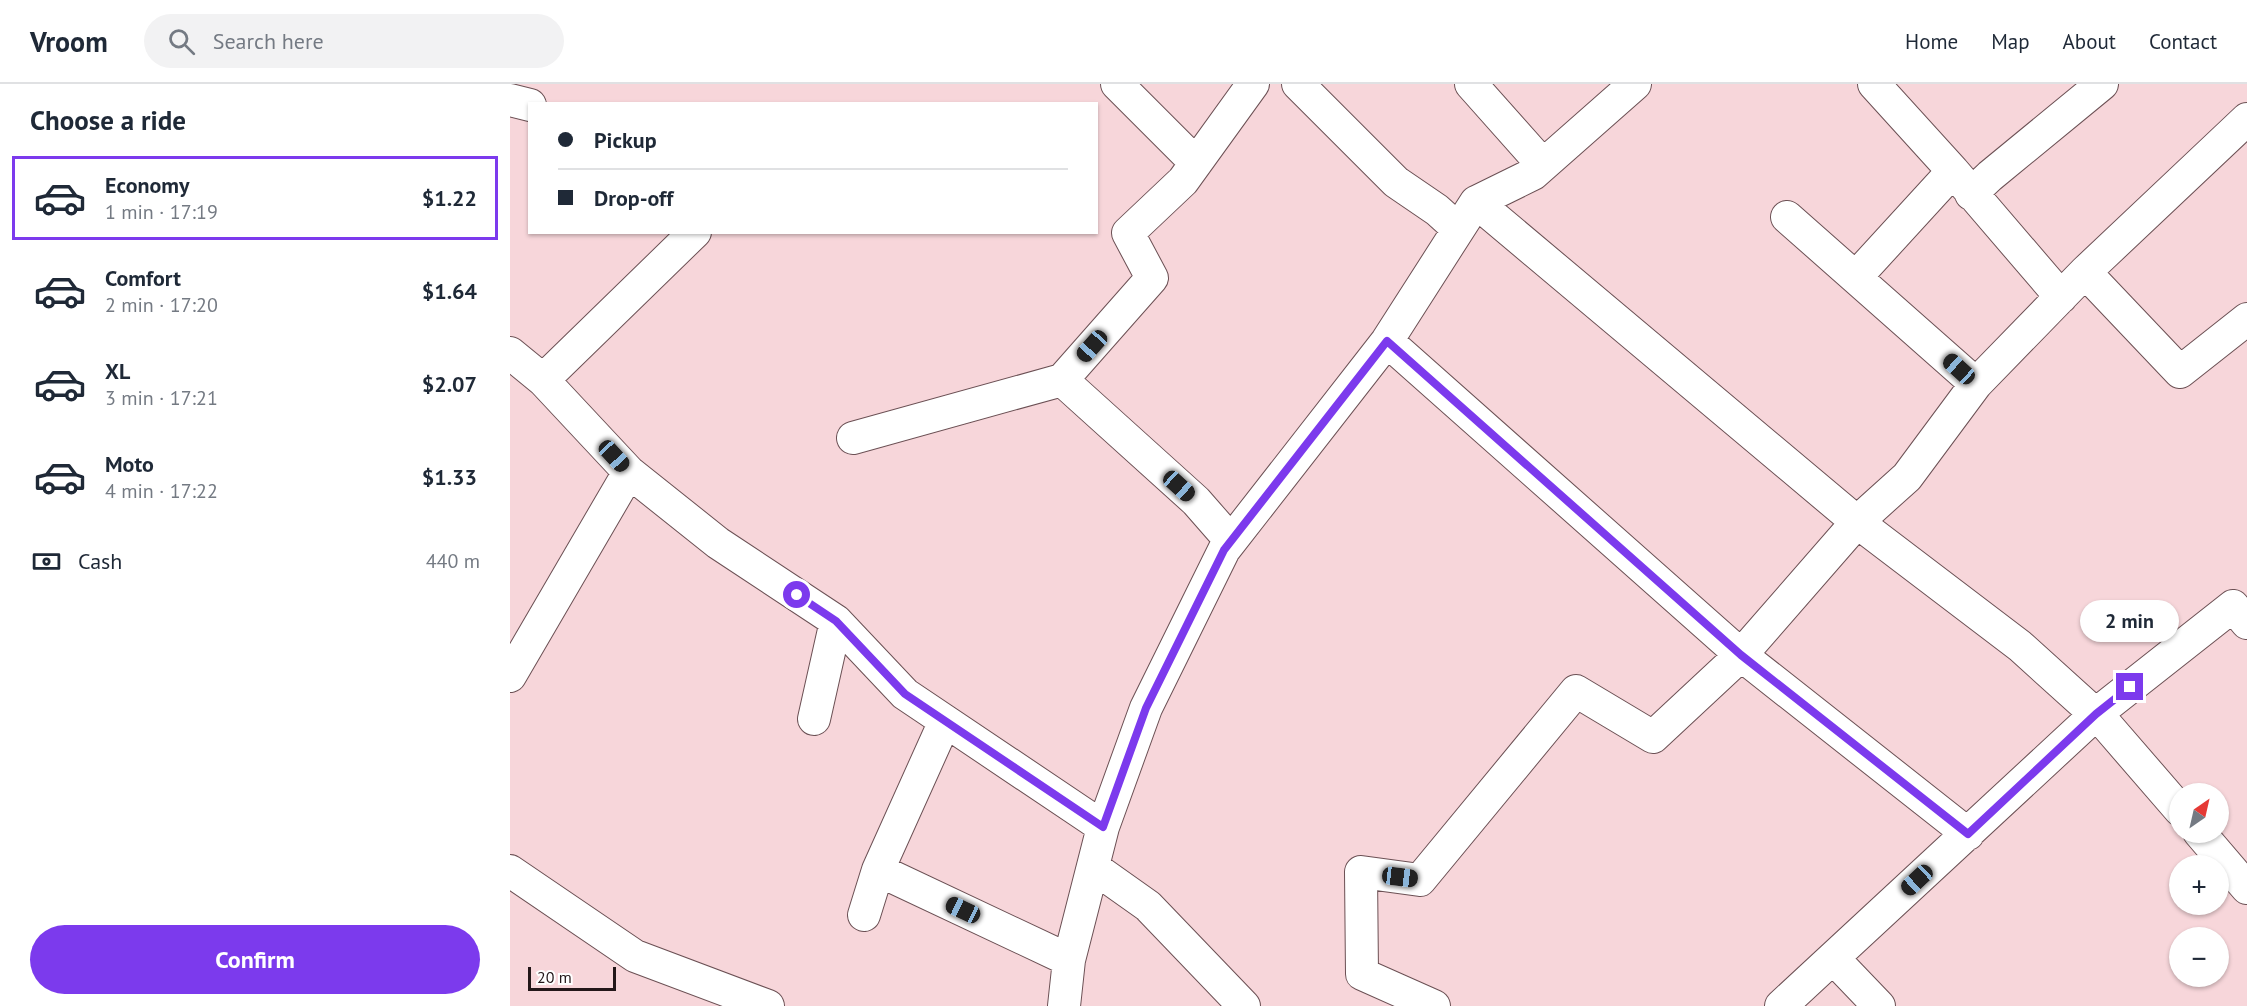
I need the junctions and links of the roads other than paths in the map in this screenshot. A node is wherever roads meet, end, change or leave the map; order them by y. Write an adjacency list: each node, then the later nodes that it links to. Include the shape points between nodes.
1 (1117, 84): 11 (street)
2 (1253, 84): 11 (street)
3 (1298, 84): 16 (street, via 1396,182)
4 (1472, 84): 12 (street)
5 (1635, 84): 12 (street)
6 (1875, 84): 13 (street)
7 (2103, 84): 13 (street, via 1990,176)
8 (510, 100): 9 (street)
9 (528, 104)
10 (2247, 119): 18 (street)
11 (1196, 163): 25 (street, via 1184,181 1128,233 1152,278)
12 (1543, 165): 14 (street, via 1533,174)
13 (1962, 183): 19 (street); 20 (street)
14 (1476, 202): 16 (street); 29 (street)
15 (1787, 217): 19 (street)
16 (1458, 230): 22 (street)
17 (693, 234): 24 (street)
18 (2085, 272): 20 (street); 21 (street, via 2180,372)
19 (1856, 278): 26 (street)
20 (2061, 297): 26 (street)
21 (2247, 319)
22 (1387, 341): 30 (street); 33 (street)
23 (510, 353): 24 (street)
24 (543, 380): 28 (street)
25 (1062, 380): 27 (street); 30 (street, via 1196,501)
26 (1976, 384): 29 (street, via 1907,477)
27 (853, 438)
28 (629, 472): 31 (street, via 718,543); 34 (street)
29 (1857, 522): 33 (street); 35 (street, via 2020,646)
30 (1231, 541): 39 (street, via 1146,708)
31 (836, 621): 36 (street); 37 (street, via 905,694)
32 (2247, 623): 35 (street, via 2233,606)
33 (1741, 655): 40 (street); 52 (street, via 1653,737 1576,691 1420,880 1361,872 1362,974)
34 (510, 676)
35 (2096, 714): 38 (street); 40 (street)
36 (813, 719)
37 (945, 721): 39 (street); 43 (street)
38 (2169, 797)
39 (1103, 827): 42 (street)
40 (1968, 834): 47 (street)
41 (2208, 843): 45 (street)
42 (1094, 867): 48 (street); 51 (street, via 1148,906)
43 (878, 870): 46 (street); 48 (street)
44 (510, 871): 49 (street, via 635,956)
45 (2247, 888)
46 (864, 915)
47 (1833, 958): 53 (street); 54 (street)
48 (1070, 960): 50 (street)
49 (768, 1006)
50 (1064, 1006)
51 (1244, 1006)
52 (1434, 1006)
53 (1781, 1006)
54 (1879, 1006)

